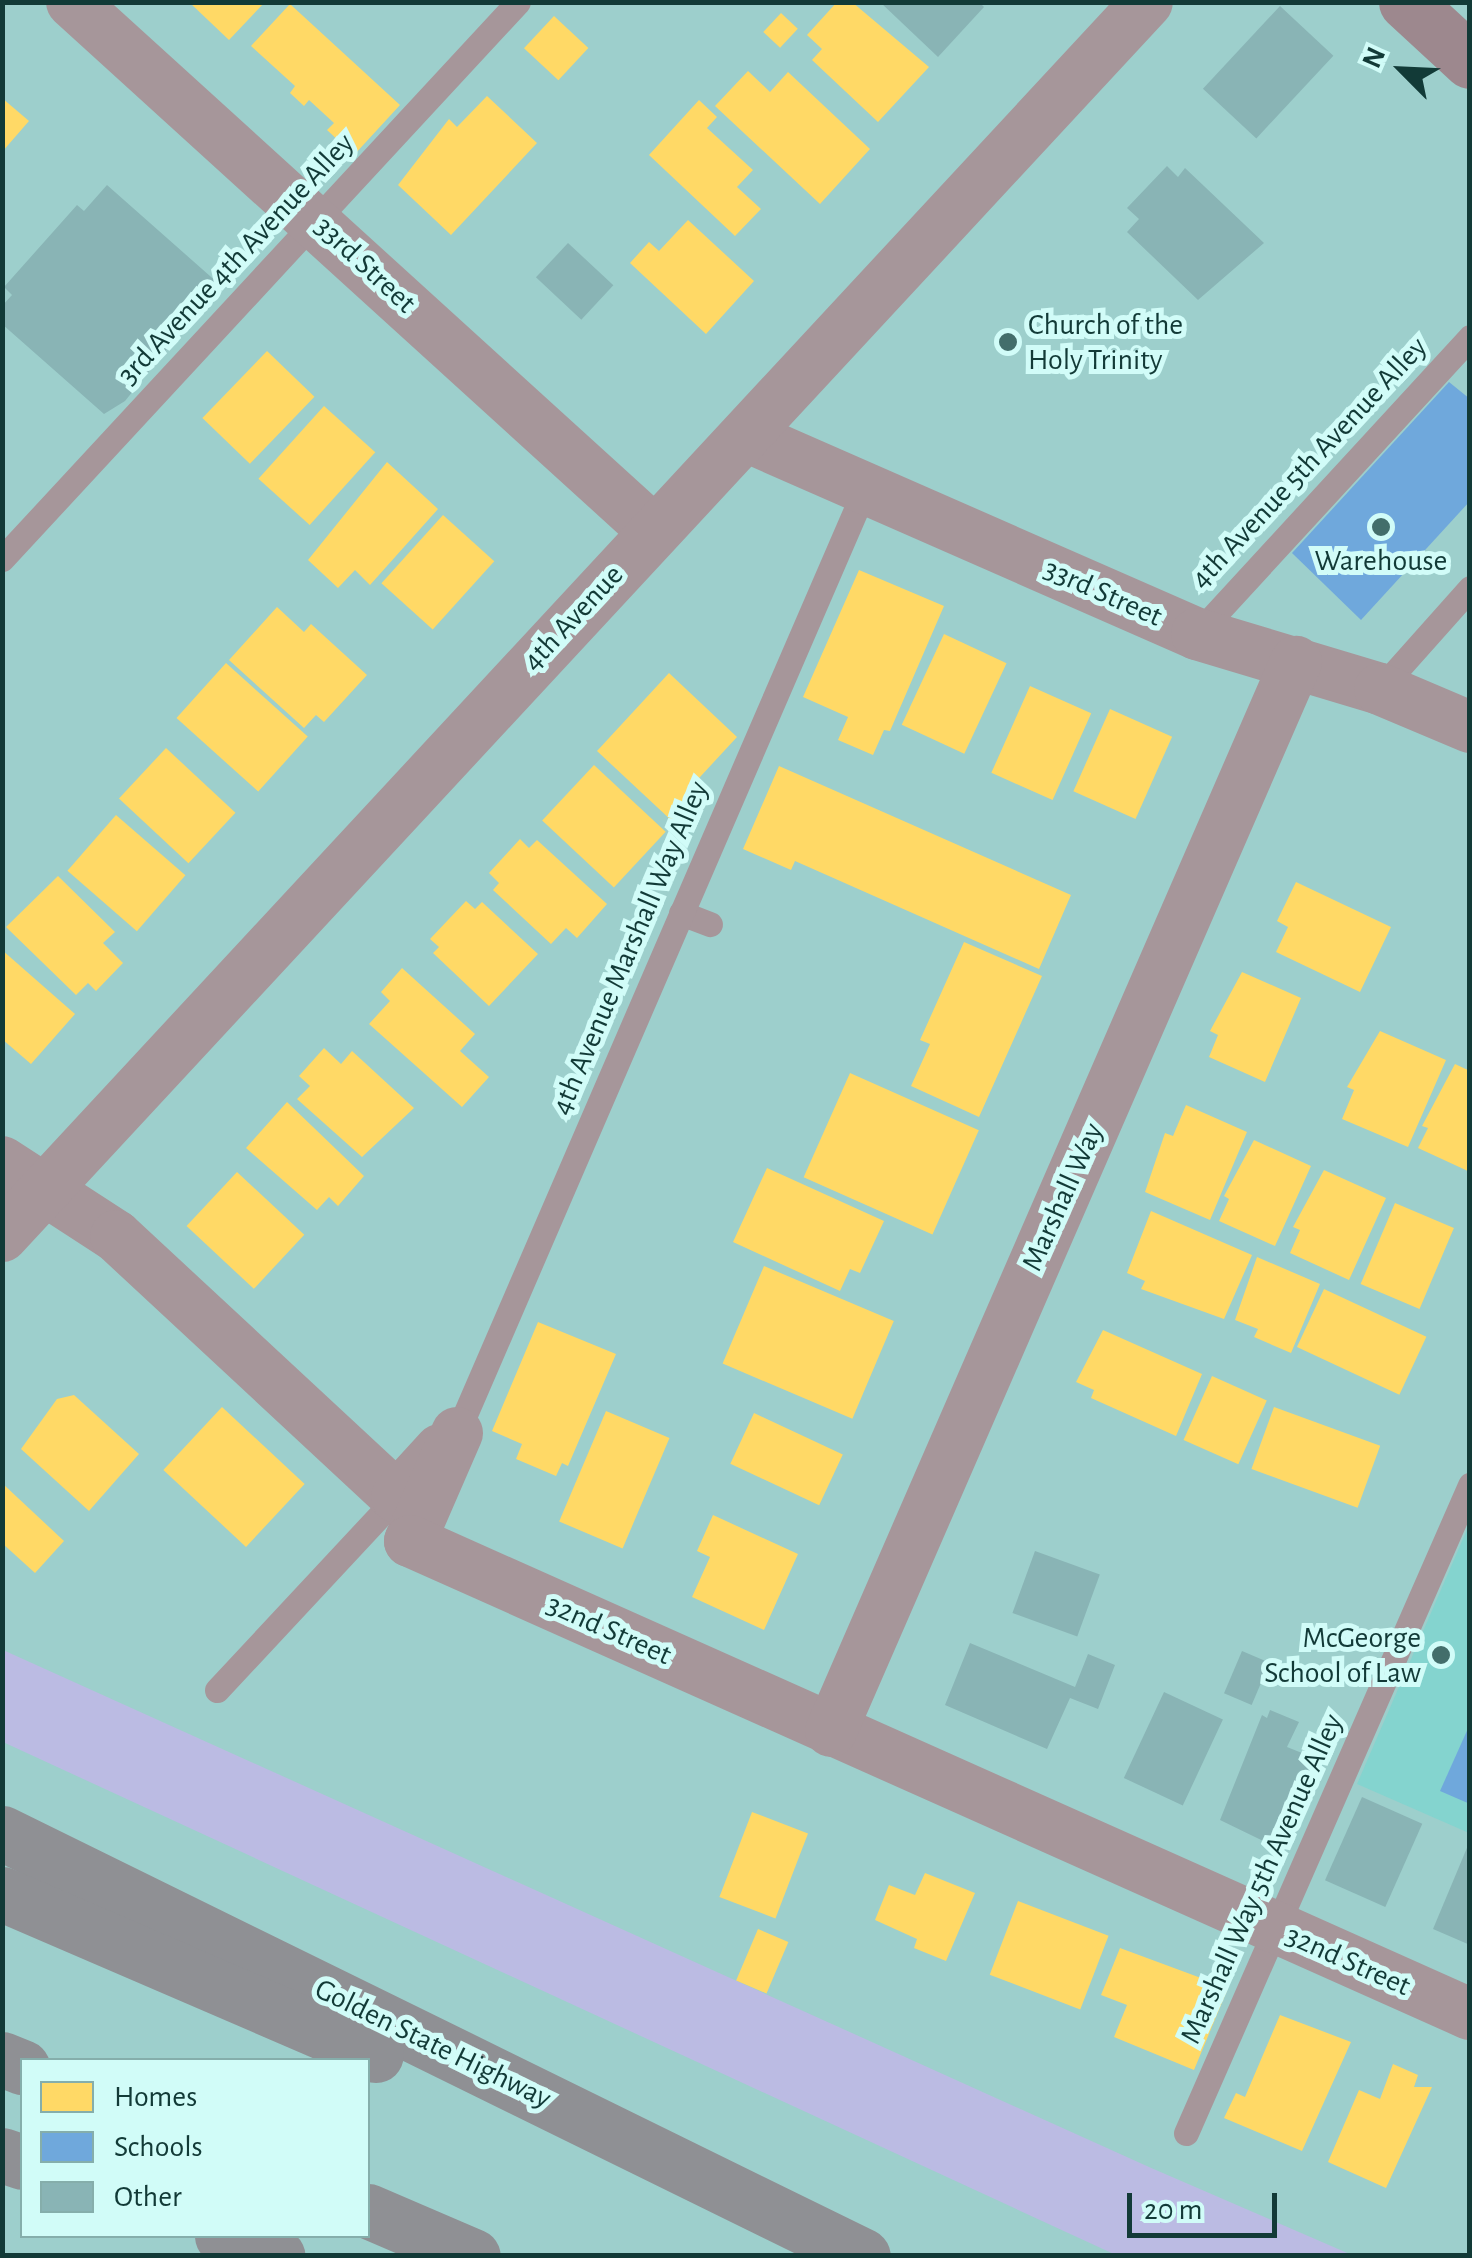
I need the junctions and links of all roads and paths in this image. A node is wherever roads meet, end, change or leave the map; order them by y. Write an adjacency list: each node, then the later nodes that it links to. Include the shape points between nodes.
1 (72, 2): 6 (street, 33rd Street)
2 (518, 2): 6 (lane, 3rd Avenue 4th Avenue Alley)
3 (1406, 2): 5 (street)
4 (1144, 4): 8 (street, 4th Avenue)
5 (1470, 60)
6 (316, 220): 10 (street, 33rd Street); 11 (lane, 3rd Avenue 4th Avenue Alley)
7 (1470, 337): 13 (lane, 4th Avenue 5th Avenue Alley)
8 (746, 436): 9 (street, 33rd Street); 10 (street, 4th Avenue)
9 (865, 489): 13 (street, 33rd Street); 17 (lane, 4th Avenue Marshall Way Alley)
10 (654, 531): 19 (street, 4th Avenue)
11 (2, 559)
12 (1470, 588): 15 (lane)
13 (1197, 634): 14 (street, 33rd Street)
14 (1296, 662): 15 (street, 33rd Street); 25 (street, Marshall Way)
15 (1380, 689): 16 (street, 33rd Street)
16 (1470, 727)
17 (681, 913): 18 (lane); 21 (lane, 4th Avenue Marshall Way Alley)
18 (710, 924)
19 (24, 1176): 20 (street, 4th Avenue); 23 (street, via 116,1236)
20 (2, 1236)
21 (456, 1432): 23 (street); 25 (street, 32nd Street, via 410,1540)
22 (1470, 1486): 28 (lane, Marshall Way 5th Avenue Alley)
23 (397, 1498): 24 (lane)
24 (217, 1690)
25 (831, 1731): 28 (street, 32nd Street)
26 (2, 1832): 36 (highway, Golden State Highway)
27 (2, 1894): 35 (highway)
28 (1275, 1928): 29 (street, 32nd Street); 30 (lane, Marshall Way 5th Avenue Alley)
29 (1470, 2014)
30 (1186, 2133)
31 (370, 2212): 34 (highway)
32 (228, 2238): 33 (highway)
33 (278, 2256)
34 (473, 2256)
35 (842, 2256)
36 (863, 2256)

